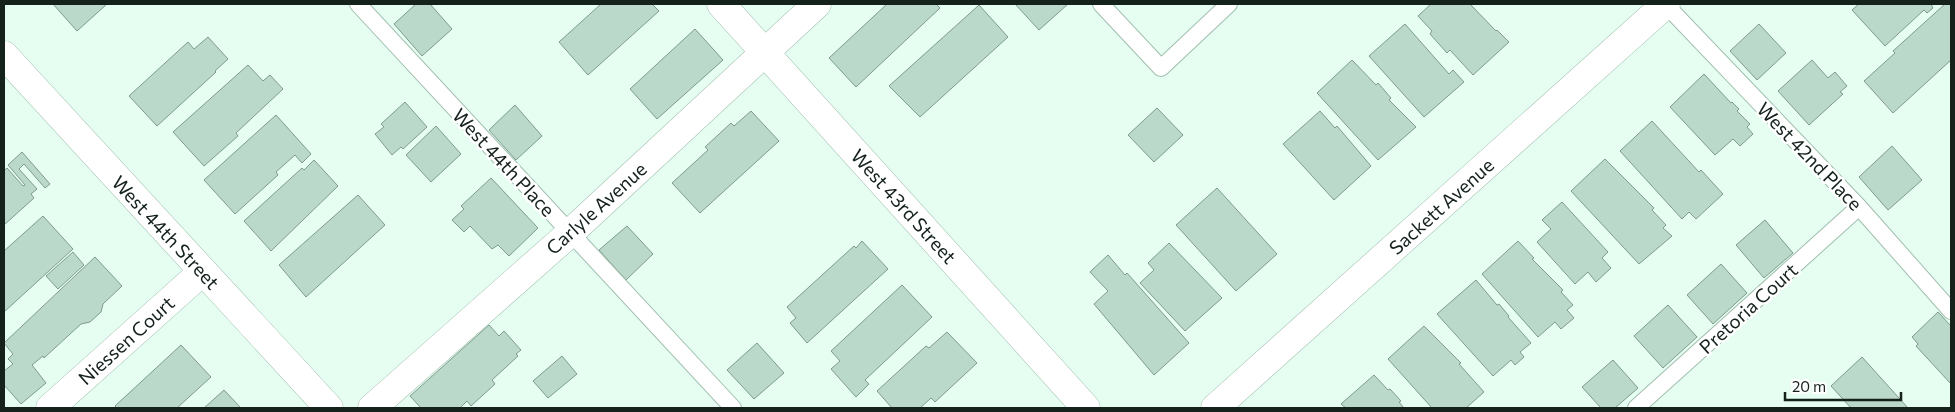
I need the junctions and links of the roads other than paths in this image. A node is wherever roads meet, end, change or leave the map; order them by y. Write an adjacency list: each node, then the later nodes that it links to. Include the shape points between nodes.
1 (358, 4): 10 (lane, West 44th Place)
2 (721, 4): 7 (street, West 43rd Street)
3 (817, 4): 7 (street, Carlyle Avenue)
4 (1101, 4): 5 (lane, via 1161,68)
5 (1229, 4)
6 (1666, 4): 9 (lane, West 42nd Place); 18 (street, Sackett Avenue)
7 (765, 52): 10 (street, Carlyle Avenue); 17 (street, West 43rd Street)
8 (4, 54): 11 (street, West 44th Street)
9 (1859, 207): 12 (lane, West 42nd Place); 19 (lane, Pretoria Court)
10 (570, 233): 15 (street, Carlyle Avenue); 16 (lane, West 44th Place)
11 (202, 272): 13 (street, Niessen Court); 14 (street, West 44th Street)
12 (1951, 311)
13 (50, 408)
14 (329, 408)
15 (372, 408)
16 (732, 408)
17 (1086, 408)
18 (1215, 408)
19 (1636, 408)

